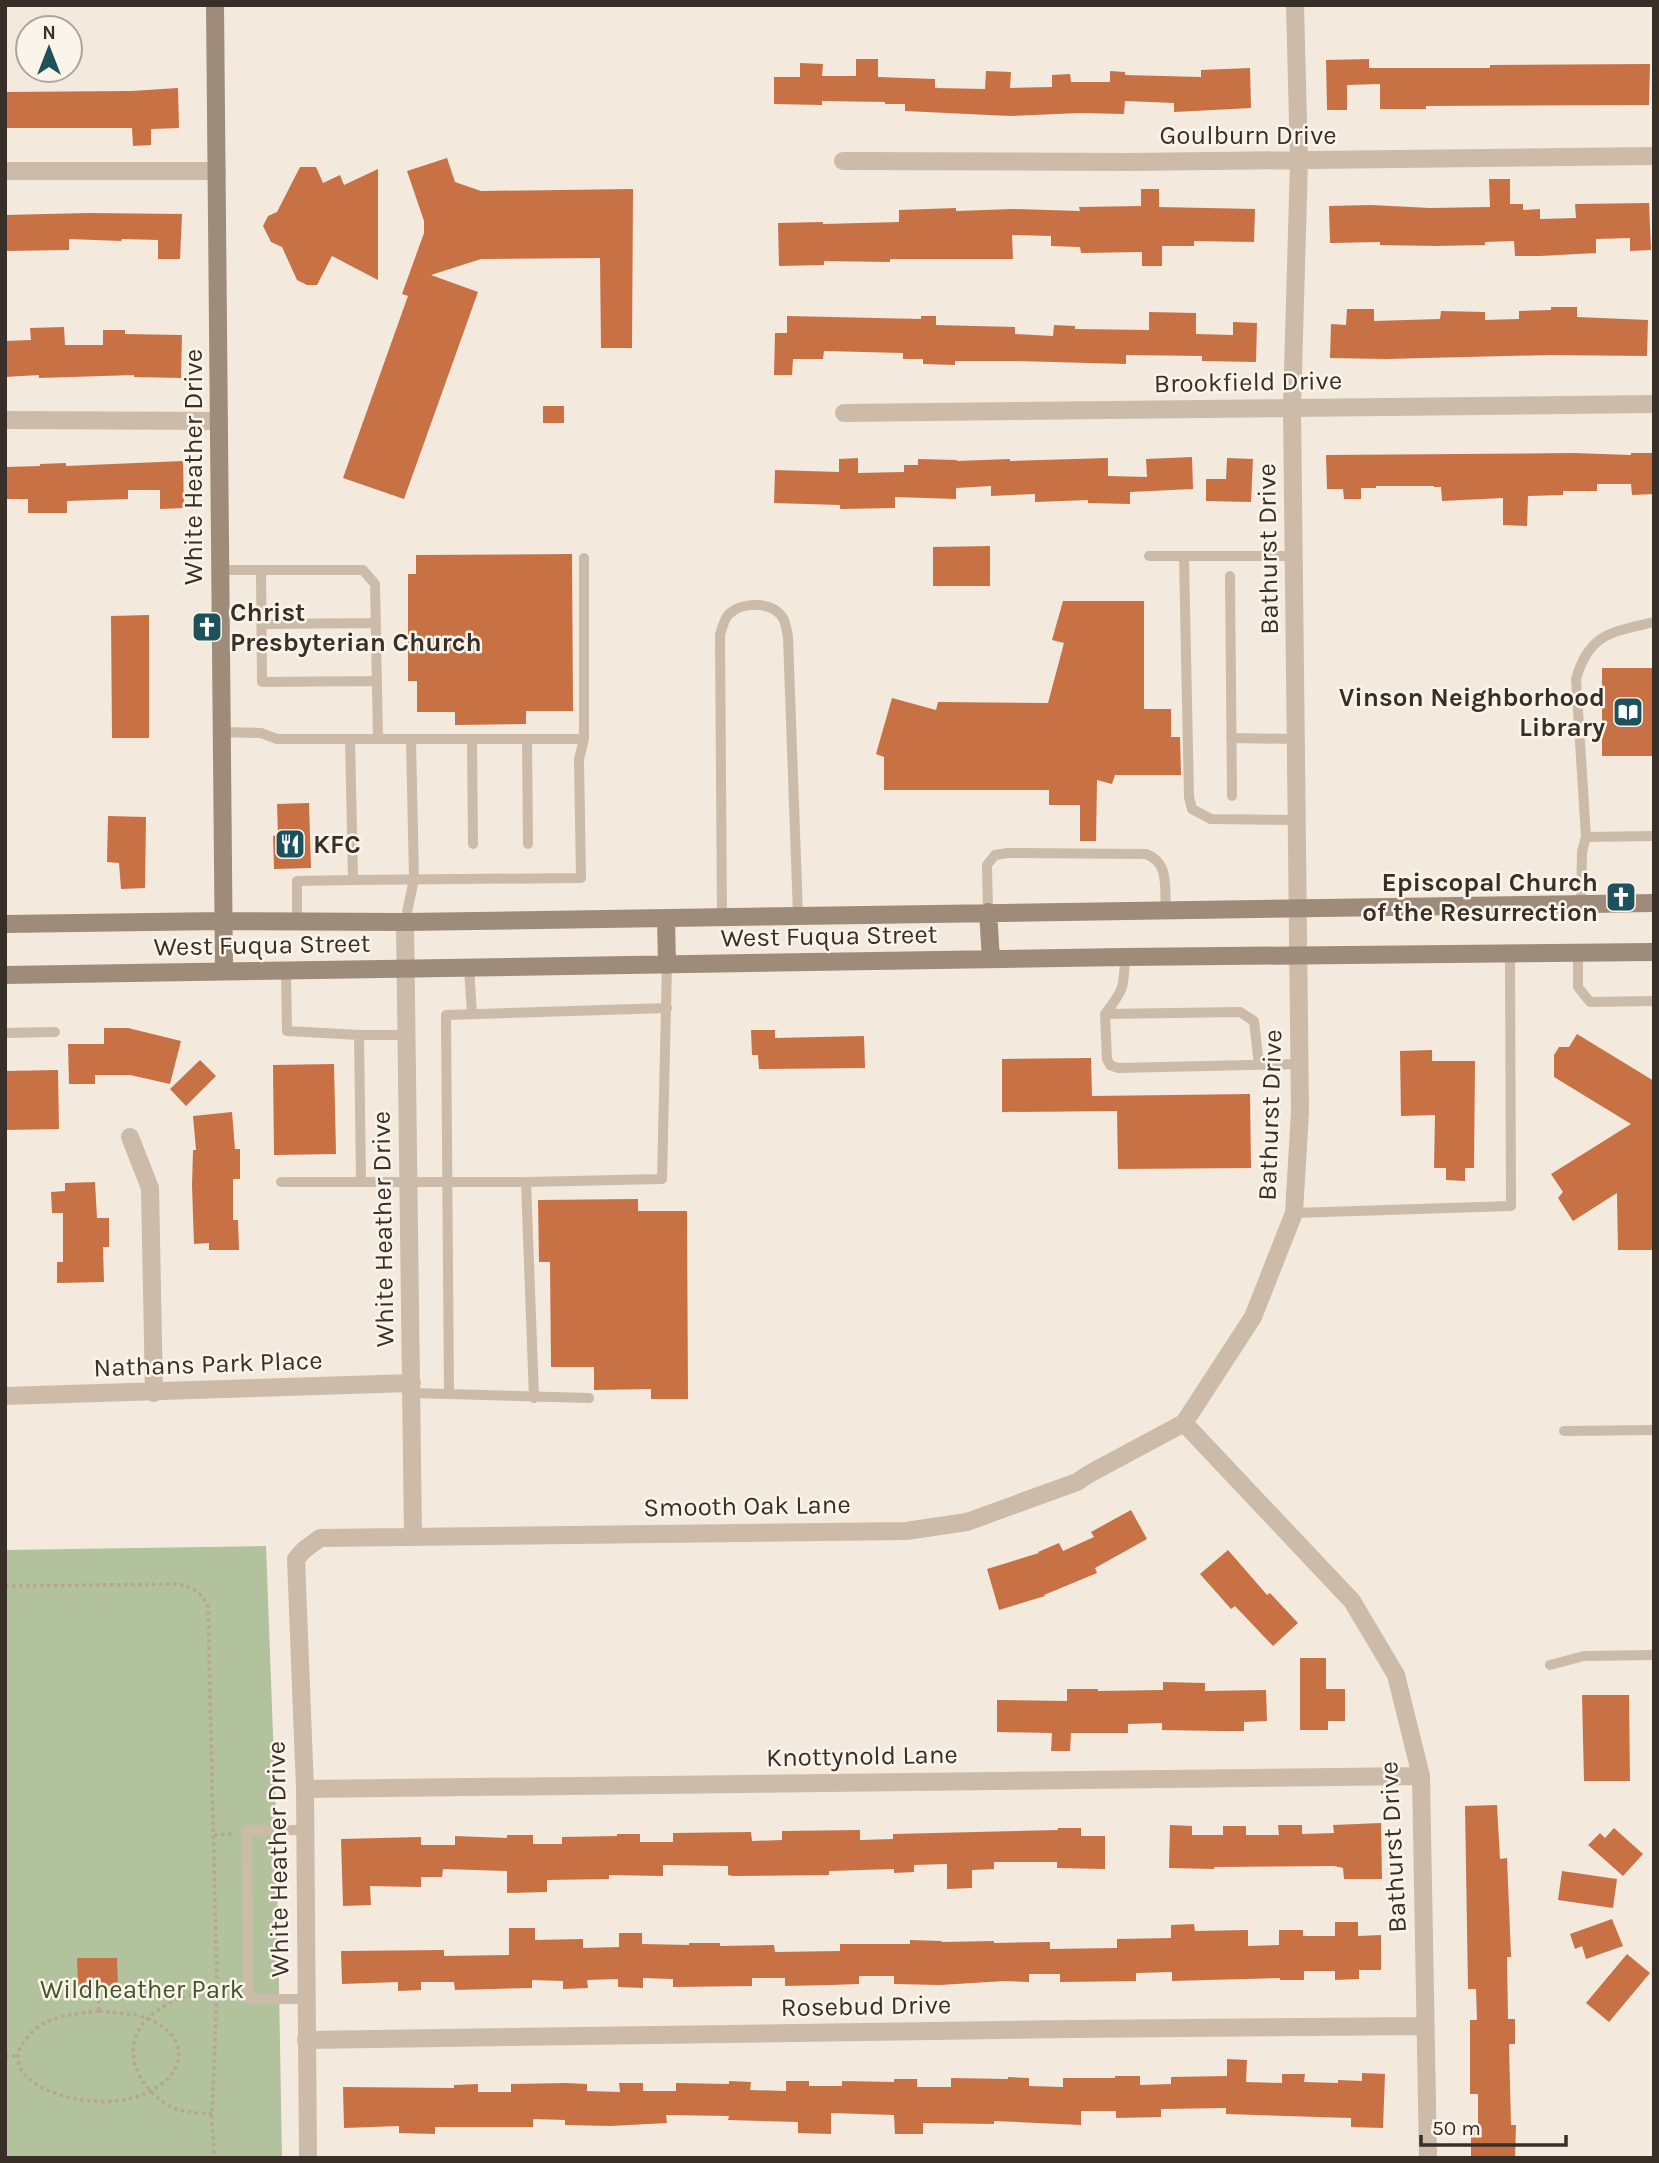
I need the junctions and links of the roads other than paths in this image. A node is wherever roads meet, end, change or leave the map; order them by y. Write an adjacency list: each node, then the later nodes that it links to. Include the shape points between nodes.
1 (215, 5): 7 (main road, White Heather Drive)
2 (1295, 5): 5 (street, Bathurst Drive)
3 (1654, 156): 5 (street, Goulburn Drive)
4 (844, 161): 5 (street, Goulburn Drive)
5 (1299, 161): 9 (street, Bathurst Drive)
6 (5, 171): 7 (street)
7 (217, 171): 12 (main road, White Heather Drive)
8 (1654, 404): 9 (street, Brookfield Drive)
9 (1293, 407): 10 (street, Brookfield Drive); 14 (street, Bathurst Drive)
10 (844, 413)
11 (5, 421): 12 (street)
12 (219, 421): 17 (main road, White Heather Drive)
13 (1149, 556): 15 (lane)
14 (1295, 556): 15 (lane); 26 (street, Bathurst Drive)
15 (1184, 557): 34 (lane, via 1192,809 1211,819)
16 (584, 558): 29 (lane)
17 (219, 570): 18 (lane); 24 (main road, White Heather Drive)
18 (261, 570): 21 (lane, via 363,570 376,584); 22 (lane)
19 (1230, 576): 25 (lane)
20 (1654, 622): 35 (lane, via 1613,631 1582,659 1576,679)
21 (376, 623): 22 (lane); 23 (lane)
22 (261, 624): 23 (lane, via 262,682)
23 (377, 681): 27 (lane)
24 (221, 732): 30 (lane, via 261,733 277,740); 49 (main road, White Heather Drive)
25 (1231, 738): 26 (lane); 33 (lane)
26 (1296, 738): 34 (street, Bathurst Drive)
27 (378, 739): 30 (lane); 31 (lane)
28 (527, 739): 29 (lane); 32 (lane); 38 (lane)
29 (584, 739): 39 (lane, via 579,759 582,878)
30 (350, 740): 40 (lane)
31 (411, 740): 32 (lane); 39 (lane)
32 (472, 740): 37 (lane)
33 (1232, 796)
34 (1296, 820): 43 (street, Bathurst Drive)
35 (1586, 836): 36 (lane); 42 (lane)
36 (1654, 836)
37 (473, 844)
38 (528, 844)
39 (414, 879): 40 (lane); 51 (lane)
40 (354, 880): 50 (lane, via 298,881)
41 (1654, 903): 42 (main road, West Fuqua Street)
42 (1581, 904): 43 (main road, West Fuqua Street)
43 (1296, 907): 44 (main road, West Fuqua Street); 56 (street, Bathurst Drive)
44 (1166, 909): 45 (main road, West Fuqua Street); 45 (lane, via 1163,867 1146,854 1008,853 995,855 987,865)
45 (988, 912): 46 (main road, West Fuqua Street); 58 (main road)
46 (798, 915): 47 (main road, West Fuqua Street); 47 (lane, via 788,637 783,618 769,606 754,605 738,607 726,617 720,635)
47 (722, 917): 48 (main road, West Fuqua Street)
48 (666, 918): 51 (main road, West Fuqua Street); 59 (main road)
49 (222, 921): 50 (main road, West Fuqua Street); 52 (main road, West Fuqua Street); 62 (main road, White Heather Drive)
50 (297, 921): 51 (main road, West Fuqua Street)
51 (405, 922): 61 (street, White Heather Drive)
52 (5, 924)
53 (1578, 952): 54 (main road, West Fuqua Street); 55 (main road, West Fuqua Street); 65 (lane, via 1578,987 1590,1002)
54 (1654, 952)
55 (1510, 953): 56 (main road, West Fuqua Street); 81 (lane, via 1511,1206)
56 (1299, 955): 57 (main road, West Fuqua Street); 73 (street, Bathurst Drive)
57 (1125, 957): 58 (main road, West Fuqua Street); 68 (lane, via 1124,986)
58 (991, 959): 59 (main road, West Fuqua Street)
59 (667, 965): 60 (main road, West Fuqua Street); 66 (lane)
60 (469, 968): 61 (main road, West Fuqua Street); 67 (lane)
61 (406, 970): 63 (main road, West Fuqua Street); 72 (street, White Heather Drive)
62 (224, 971): 63 (main road, West Fuqua Street); 64 (main road, West Fuqua Street)
63 (286, 971): 71 (lane, via 287,1031)
64 (5, 975)
65 (1654, 1001)
66 (667, 1008): 67 (lane); 80 (lane, via 662,1179)
67 (472, 1014): 79 (lane, via 446,1015)
68 (1105, 1014): 74 (lane, via 1240,1012 1254,1021); 74 (lane, via 1107,1059 1118,1068)
69 (55, 1032): 70 (lane)
70 (5, 1033)
71 (359, 1035): 72 (lane); 76 (lane)
72 (407, 1035): 77 (street, White Heather Drive)
73 (1300, 1064): 74 (lane); 81 (street, Bathurst Drive)
74 (1259, 1065)
75 (130, 1137): 83 (street, via 150,1188)
76 (361, 1181): 77 (lane); 78 (lane)
77 (409, 1181): 79 (lane); 82 (street, White Heather Drive)
78 (281, 1182)
79 (447, 1182): 80 (lane); 84 (lane)
80 (526, 1182): 86 (lane)
81 (1294, 1213): 88 (street, Bathurst Drive, via 1254,1317)
82 (412, 1388): 83 (street, Nathans Park Place); 84 (lane); 91 (street, White Heather Drive)
83 (154, 1393): 85 (street, Nathans Park Place)
84 (449, 1394): 86 (lane)
85 (5, 1396)
86 (534, 1398): 87 (lane)
87 (589, 1398)
88 (1184, 1423): 91 (street, Smooth Oak Lane, via 1077,1482 967,1522 906,1531); 95 (street, Bathurst Drive, via 1352,1601 1396,1675)
89 (1654, 1430): 90 (lane)
90 (1564, 1431)
91 (413, 1536): 92 (street, Smooth Oak Lane, via 320,1538)
92 (296, 1559): 96 (street, White Heather Drive)
93 (1654, 1655): 94 (lane, via 1584,1656)
94 (1550, 1665)
95 (1421, 1776): 96 (street, Knottynold Lane); 99 (street, Bathurst Drive)
96 (304, 1789): 97 (street, White Heather Drive)
97 (305, 1830): 98 (street, White Heather Drive); 98 (lane, via 247,1830 248,1999)
98 (305, 1999): 100 (street, White Heather Drive)
99 (1426, 2026): 100 (street, Rosebud Drive); 102 (street, Bathurst Drive)
100 (306, 2040): 101 (street, White Heather Drive)
101 (308, 2158)
102 (1428, 2158)

